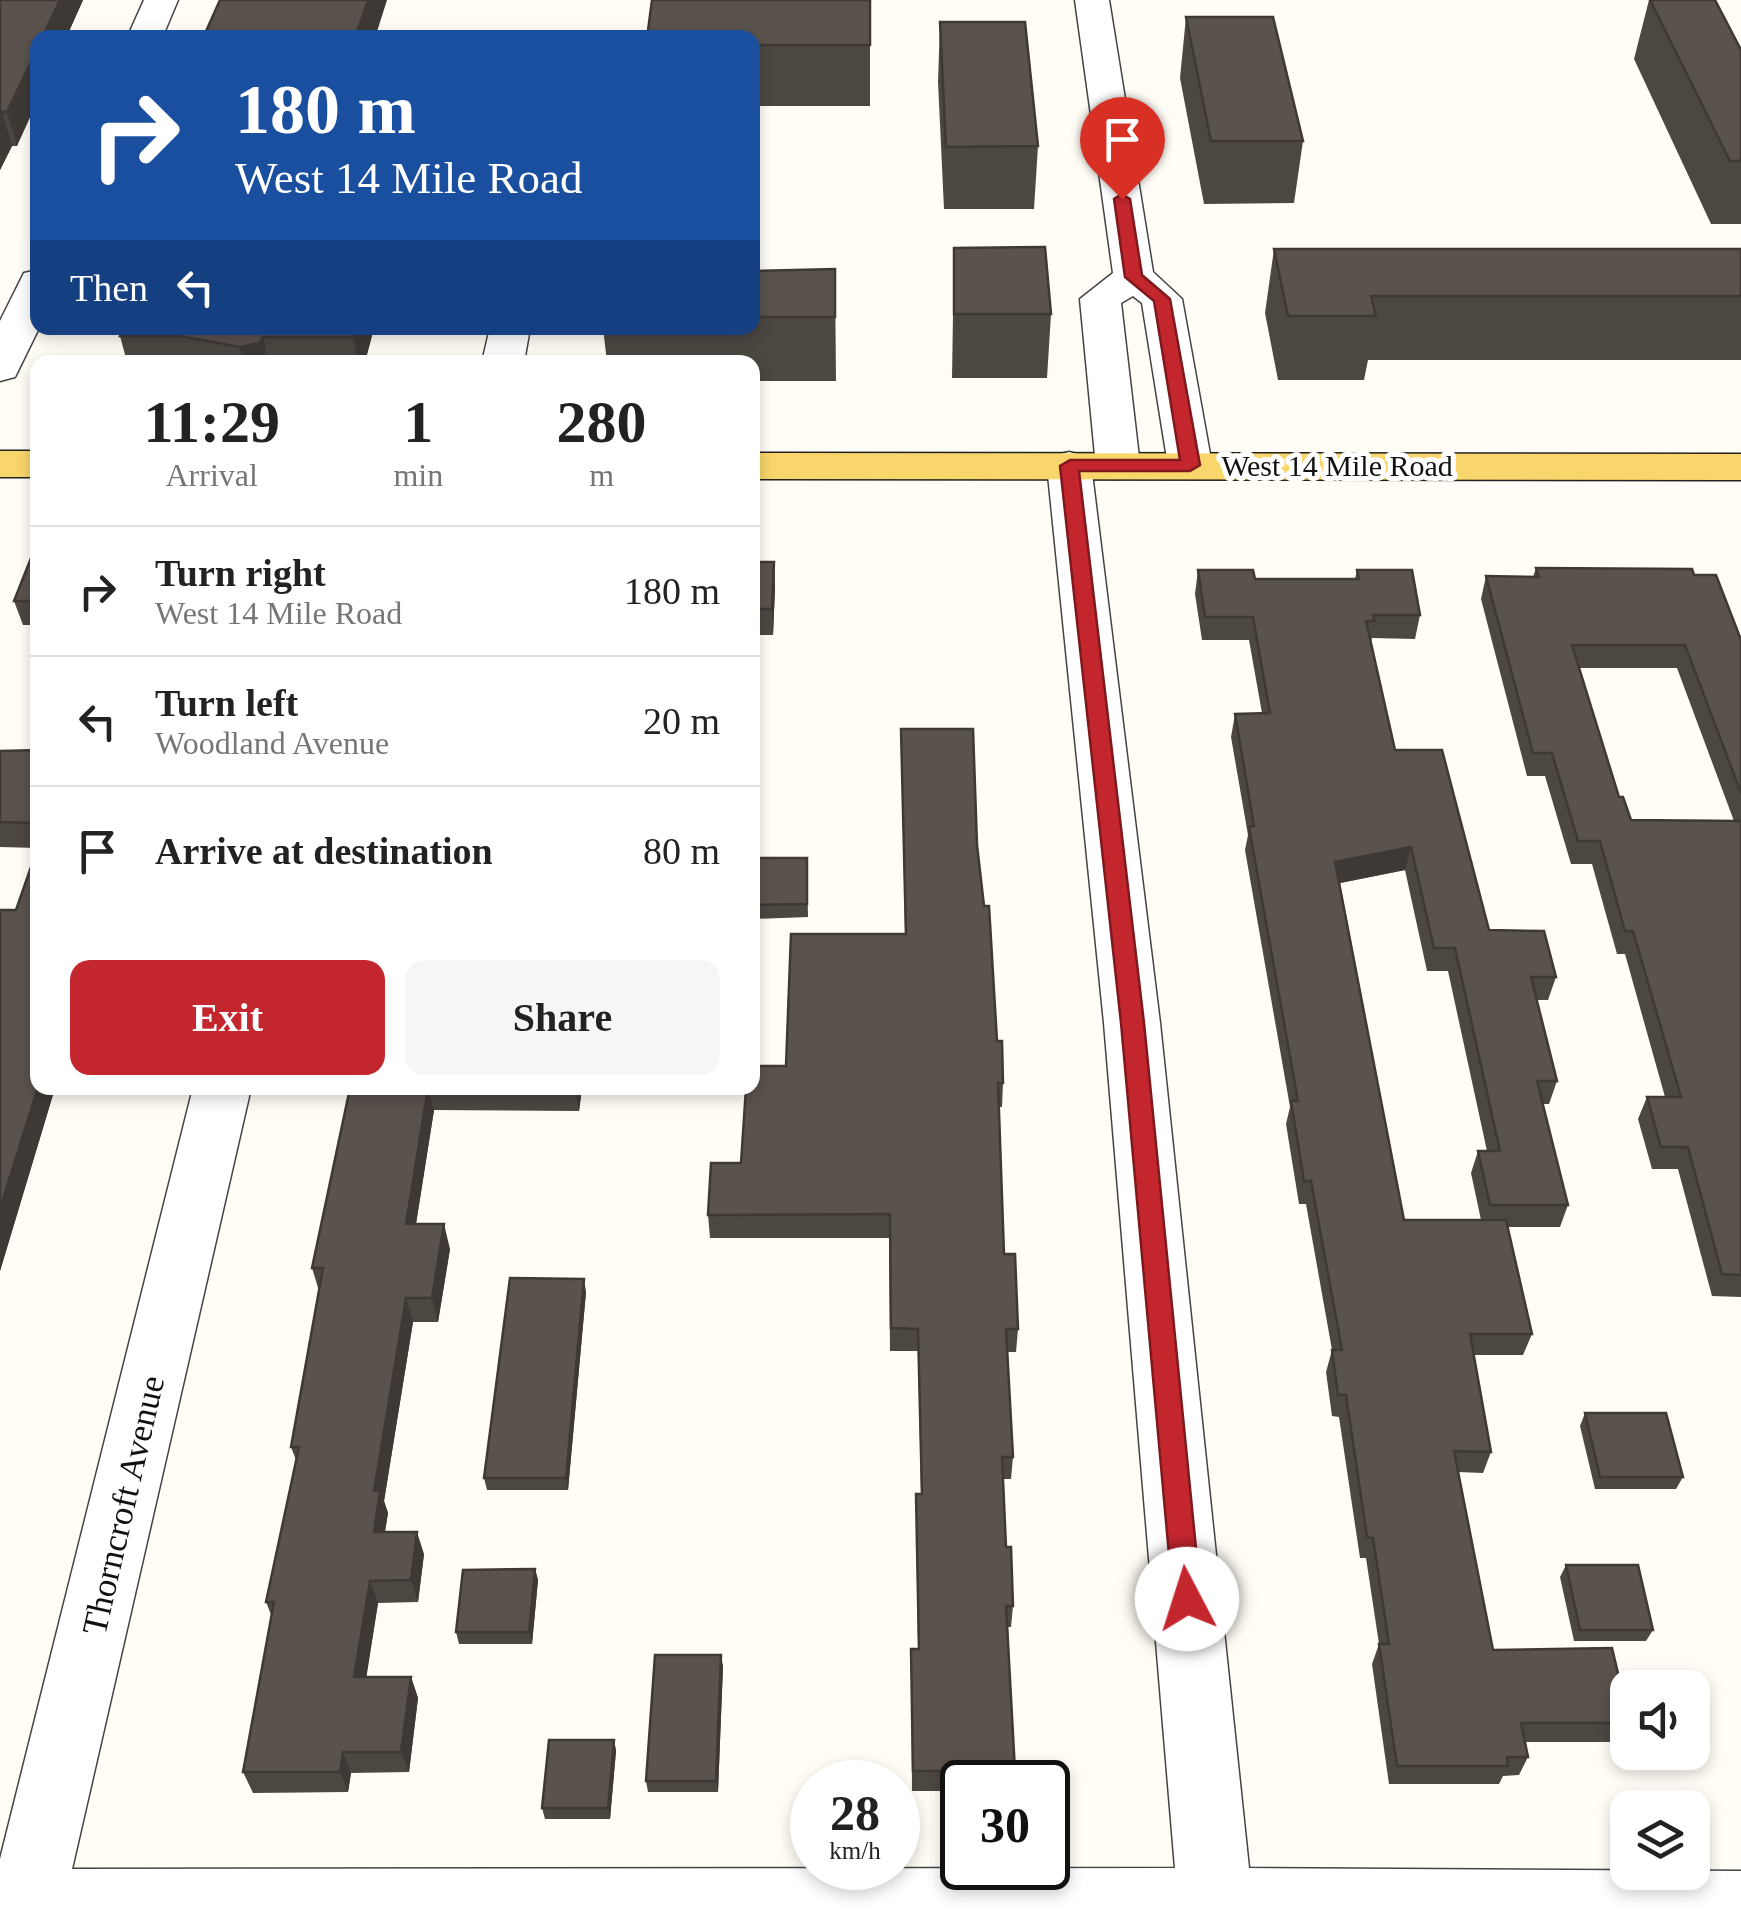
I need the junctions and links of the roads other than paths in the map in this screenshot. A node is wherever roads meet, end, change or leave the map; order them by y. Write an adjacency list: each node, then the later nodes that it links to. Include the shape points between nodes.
1 (160, 0): 3 (street)
2 (1092, 0): 4 (street)
3 (147, 30)
4 (1134, 277): 9 (street, via 1162,299); 11 (street, via 1100,298)
5 (23, 290): 6 (street)
6 (0, 368)
7 (0, 464): 8 (main road)
8 (30, 464)
9 (1190, 465): 11 (main road, West 14 Mile Road); 12 (main road, West 14 Mile Road)
10 (760, 466): 11 (main road, West 14 Mile Road)
11 (1094, 466): 16 (street, via 1132,1023)
12 (1741, 467)
13 (220, 1095): 15 (street, Thorncroft Avenue)
14 (1741, 1909): 16 (street)
15 (16, 1912): 16 (street)
16 (1217, 1914)

